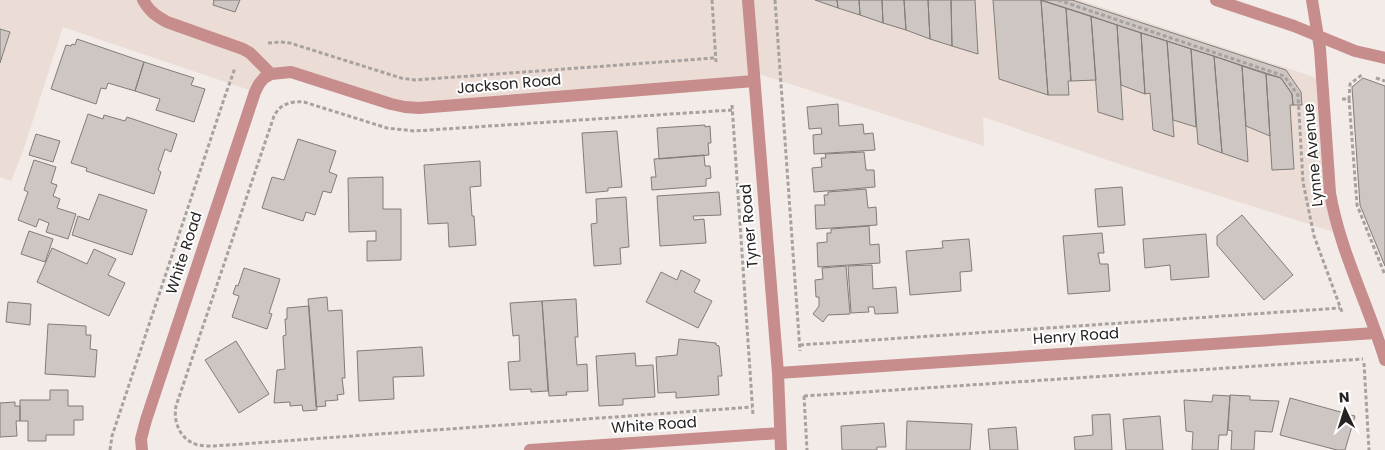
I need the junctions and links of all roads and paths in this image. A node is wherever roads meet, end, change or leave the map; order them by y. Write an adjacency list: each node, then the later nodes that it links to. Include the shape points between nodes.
1 (143, 0): 9 (street, via 156,17)
2 (712, 0): 9 (path, via 716,60 415,80 290,43 272,42)
3 (748, 0): 14 (street, Tyner Road)
4 (775, 0): 24 (path)
5 (1058, 0): 19 (path, via 1282,74 1297,91)
6 (1216, 0): 8 (street)
7 (1312, 0): 8 (street, Lynne Avenue)
8 (1319, 36): 10 (street, via 1355,51); 23 (street, Lynne Avenue, via 1333,207)
9 (250, 53): 11 (street); 35 (path, via 235,69 225,96)
10 (1385, 58)
11 (271, 74): 14 (street, Jackson Road, via 290,72 391,104 419,108); 36 (street, White Road, via 264,78 255,92 146,420)
12 (1366, 75): 16 (path, via 1360,75 1350,84)
13 (1376, 78): 15 (path)
14 (754, 81): 29 (street, Tyner Road)
15 (1385, 81)
16 (1349, 99): 17 (path); 21 (path, via 1357,205)
17 (1337, 100)
18 (732, 105): 20 (path)
19 (1299, 105)
20 (732, 110): 32 (path); 32 (path, via 414,131 388,128 304,102 284,105 274,116 174,414 180,432 188,440 198,445 214,446)
21 (1385, 276)
22 (1340, 308): 24 (path)
23 (1375, 333): 28 (street, Lynne Avenue); 29 (street, Henry Road)
24 (800, 344): 25 (path)
25 (800, 351)
26 (1363, 352): 27 (path)
27 (1363, 359): 31 (path); 40 (path)
28 (1385, 360)
29 (778, 373): 34 (street, Tyner Road)
30 (803, 388): 31 (path)
31 (804, 396): 39 (path)
32 (752, 407): 33 (path)
33 (753, 415)
34 (780, 433): 37 (street, White Road); 38 (street, Tyner Road)
35 (110, 450)
36 (142, 450)
37 (530, 450)
38 (782, 450)
39 (808, 450)
40 (1370, 450)

